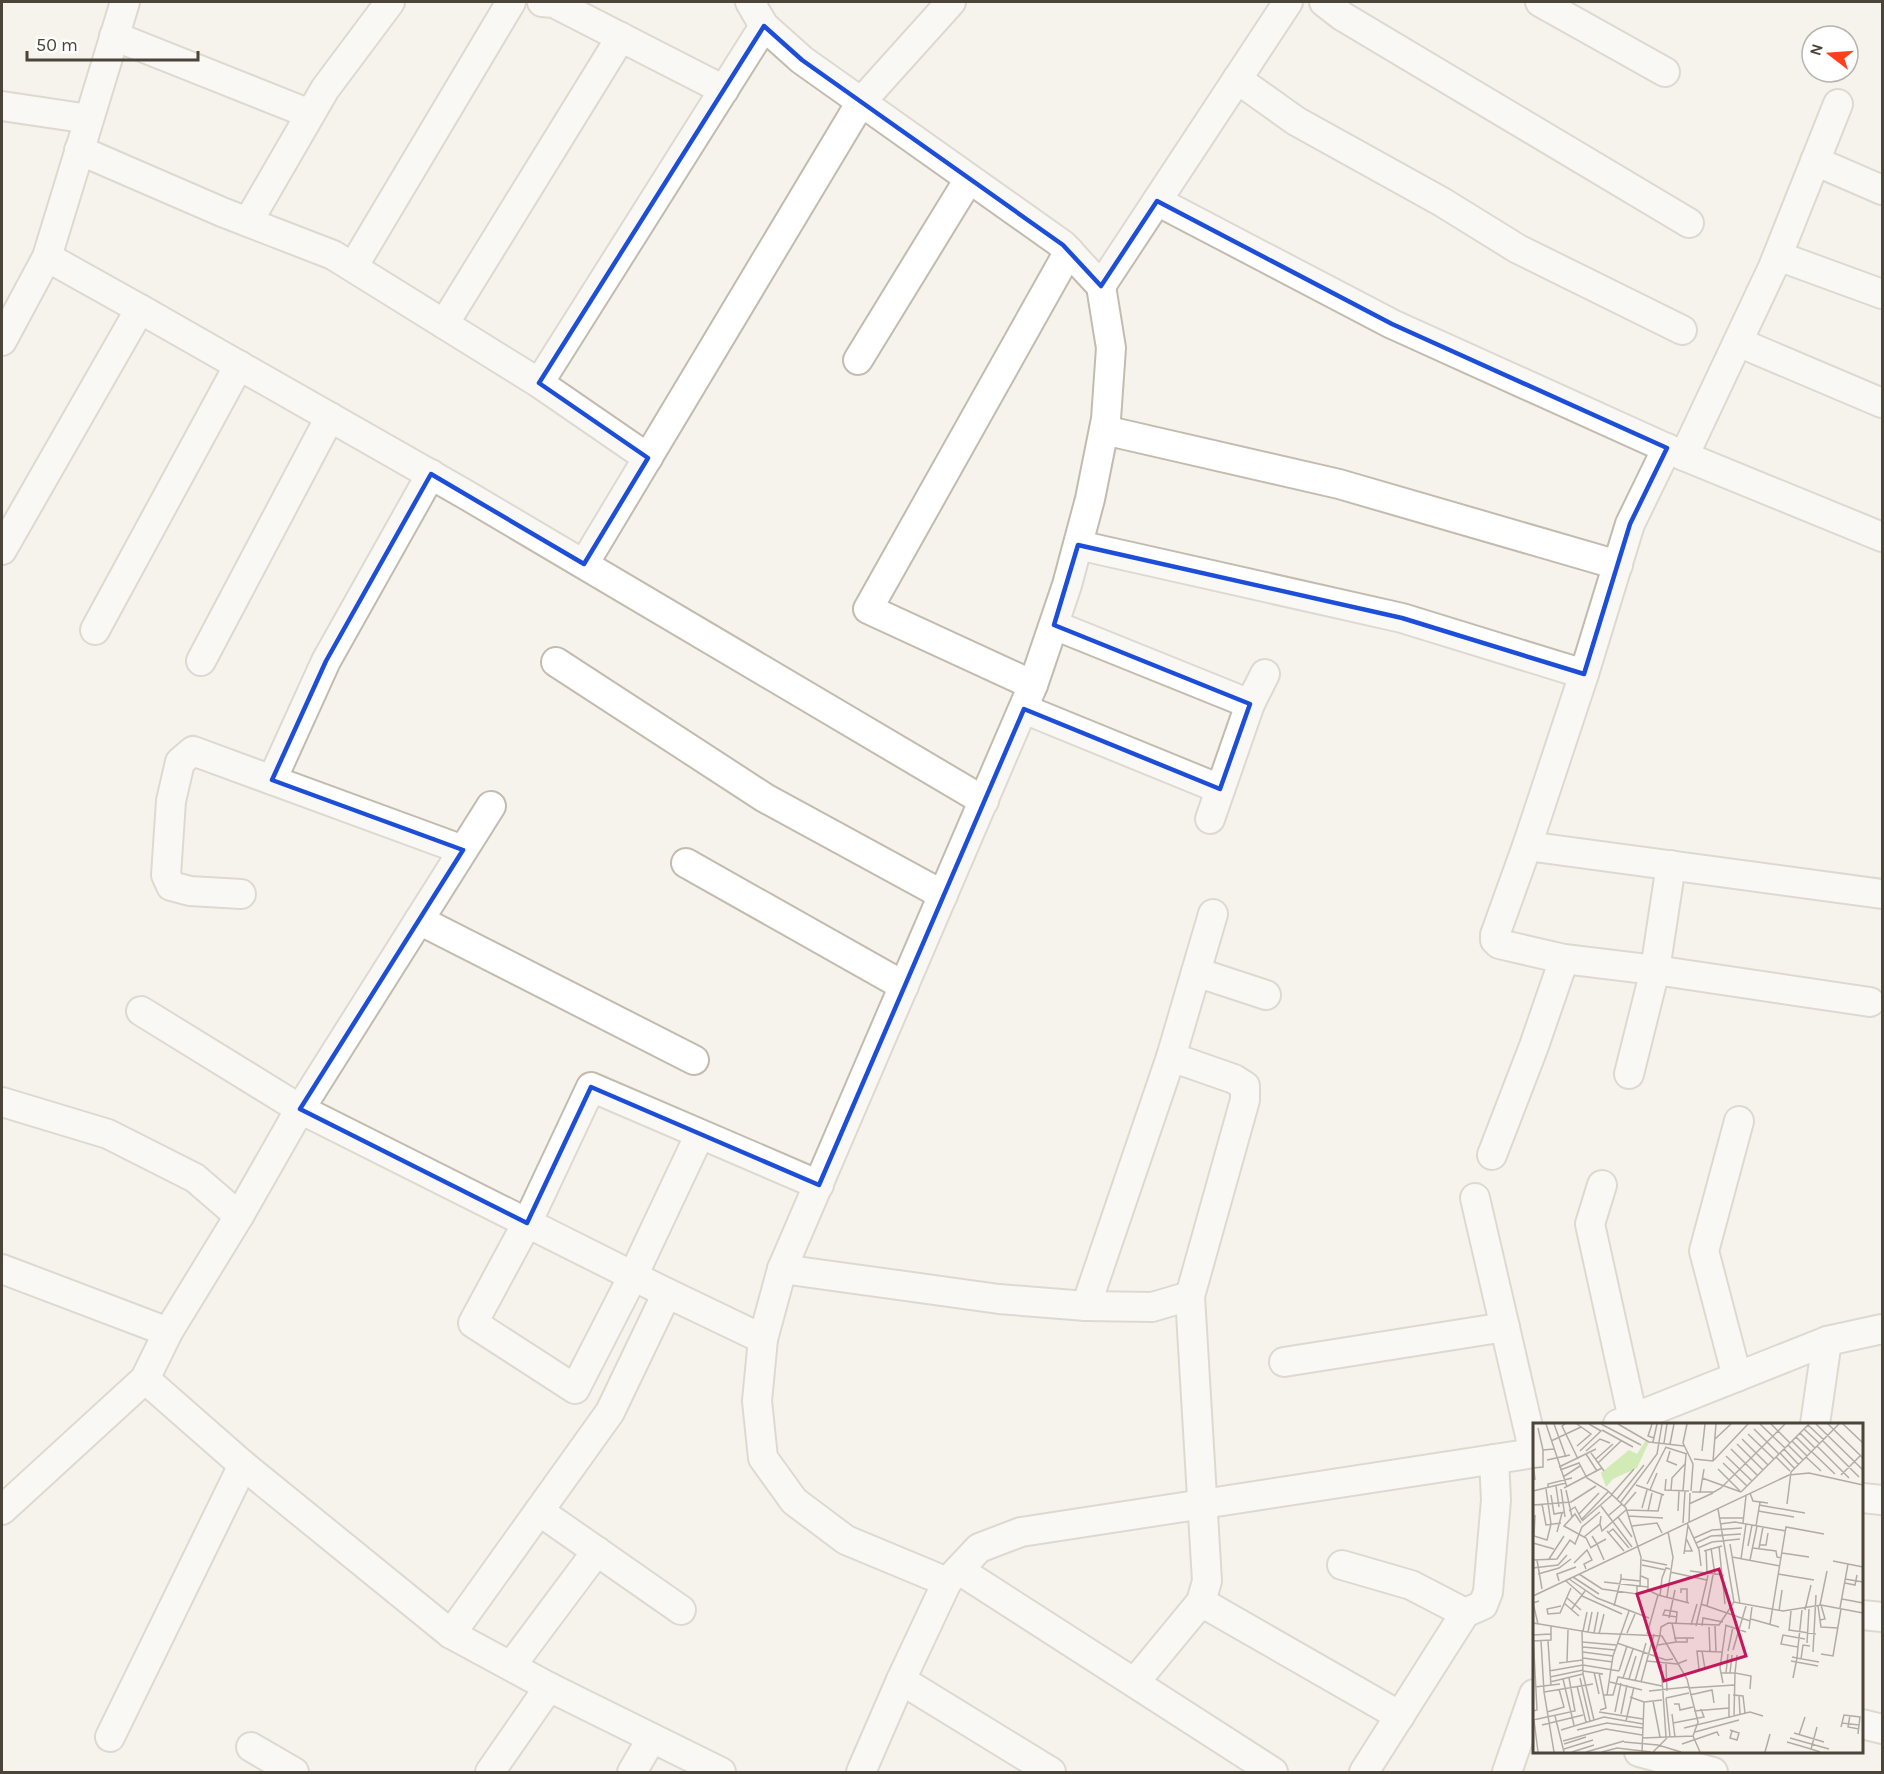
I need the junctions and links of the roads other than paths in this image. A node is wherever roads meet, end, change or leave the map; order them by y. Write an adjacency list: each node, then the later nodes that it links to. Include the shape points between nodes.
1 (125, 2): 11 (street)
2 (390, 2): 19 (street)
3 (511, 2): 31 (street)
4 (542, 2): 12 (street, via 554,3)
5 (750, 2): 10 (street)
6 (951, 2): 16 (street)
7 (1288, 2): 14 (street)
8 (1324, 2): 27 (street)
9 (1540, 2): 13 (street)
10 (764, 26): 15 (street); 16 (street, via 802,60)
11 (114, 36): 19 (street); 20 (street)
12 (621, 37): 15 (street); 35 (street)
13 (1665, 72)
14 (1237, 80): 25 (street); 36 (street, via 1296,121 1518,249)
15 (724, 90): 41 (street)
16 (861, 102): 23 (street); 46 (street)
17 (1838, 104): 22 (street)
18 (2, 106): 20 (street)
19 (310, 114): 26 (street)
20 (89, 119): 21 (street)
21 (79, 150): 26 (street); 30 (street)
22 (1815, 161): 24 (street); 29 (street)
23 (969, 178): 28 (street); 39 (street)
24 (1882, 190)
25 (1157, 201): 32 (street); 45 (street, via 1392,324)
26 (248, 222): 31 (street, via 333,255)
27 (1689, 223)
28 (1069, 251): 32 (street); 59 (street, via 868,609)
29 (1778, 256): 33 (street); 38 (street)
30 (47, 257): 34 (street); 37 (street)
31 (353, 267): 35 (street)
32 (1101, 286): 44 (street, via 1112,348)
33 (1882, 294)
34 (140, 309): 40 (street); 50 (street)
35 (444, 324): 41 (street)
36 (1682, 330)
37 (2, 341)
38 (1738, 342): 42 (street); 45 (street)
39 (858, 360)
40 (239, 365): 43 (street); 54 (street)
41 (539, 383): 46 (street)
42 (1882, 403)
43 (330, 417): 47 (street); 55 (street)
44 (1104, 430): 49 (street); 52 (street, via 1339,484)
45 (1676, 452): 48 (street); 52 (street, via 1630,524)
46 (648, 458): 51 (street)
47 (431, 474): 51 (street); 61 (street, via 326,661)
48 (1882, 537)
49 (1078, 545): 53 (street); 58 (street, via 1402,618)
50 (2, 550)
51 (584, 564): 63 (street)
52 (1618, 566): 58 (street)
53 (1054, 625): 59 (street); 60 (street)
54 (95, 630)
55 (201, 661)
56 (556, 662): 72 (street, via 765,798)
57 (1265, 674): 60 (street)
58 (1584, 674): 66 (street)
59 (1028, 697): 62 (street); 63 (street)
60 (1250, 704): 62 (street)
61 (272, 780): 67 (street); 70 (street, via 193,751 180,762 171,801 166,875 171,886)
62 (1220, 789): 65 (street)
63 (984, 801): 72 (street)
64 (491, 806): 67 (street)
65 (1210, 819)
66 (1527, 846): 69 (street); 75 (street, via 1495,940)
67 (463, 850): 74 (street)
68 (686, 863): 78 (street)
69 (1671, 865): 71 (street); 76 (street)
70 (242, 894)
71 (1882, 894)
72 (943, 895): 78 (street)
73 (1213, 914): 77 (street)
74 (419, 920): 83 (street); 86 (street)
75 (1564, 960): 76 (street); 89 (street)
76 (1655, 970): 80 (street); 84 (street)
77 (1196, 972): 79 (street); 82 (street)
78 (904, 986): 90 (street)
79 (1266, 996)
80 (1870, 1002)
81 (141, 1011): 86 (street)
82 (1171, 1057): 99 (street, via 1234,1078 1245,1086 1245,1100); 100 (street)
83 (694, 1060)
84 (1629, 1074)
85 (2, 1102): 93 (street, via 108,1134 195,1178)
86 (300, 1109): 93 (street); 94 (street)
87 (1739, 1120): 107 (street, via 1704,1251)
88 (700, 1134): 90 (street); 94 (street, via 591,1087); 97 (street)
89 (1492, 1155)
90 (819, 1185): 96 (street)
91 (1602, 1185): 109 (street, via 1590,1224)
92 (1475, 1198): 101 (street)
93 (239, 1215): 103 (street)
94 (527, 1223): 97 (street); 97 (street, via 473,1323 574,1389)
95 (2, 1269): 103 (street)
96 (782, 1269): 100 (street, via 999,1299); 104 (street)
97 (633, 1276): 98 (street)
98 (667, 1293): 104 (street); 119 (street, via 610,1412)
99 (1190, 1296): 100 (street, via 1152,1306); 117 (street)
100 (1086, 1306)
101 (1505, 1327): 106 (street); 111 (street)
102 (1882, 1329): 105 (street)
103 (168, 1332): 108 (street)
104 (763, 1339): 122 (street, via 757,1401 763,1458 794,1501 846,1540)
105 (1827, 1341): 107 (street); 110 (street)
106 (1284, 1362)
107 (1737, 1377): 109 (street)
108 (145, 1379): 114 (street); 118 (street)
109 (1627, 1423)
110 (1815, 1423)
111 (1533, 1449)
112 (1533, 1453): 113 (street)
113 (1494, 1459): 117 (street); 125 (street, via 1496,1500 1488,1592 1483,1605)
114 (243, 1465): 128 (street); 137 (street)
115 (1863, 1498): 116 (street)
116 (1882, 1500)
117 (1203, 1505): 122 (street, via 1021,1532 979,1548); 123 (street, via 1207,1581)
118 (2, 1510)
119 (539, 1511): 120 (street); 128 (street)
120 (597, 1551): 124 (street); 129 (street)
121 (1342, 1565): 125 (street, via 1411,1585)
122 (953, 1576): 130 (street); 131 (street)
123 (1201, 1602): 131 (street); 134 (street)
124 (681, 1610)
125 (1465, 1613): 134 (street)
126 (1863, 1615): 127 (street)
127 (1882, 1617)
128 (451, 1634): 129 (street)
129 (511, 1666): 132 (street)
130 (901, 1680): 141 (street); 146 (street)
131 (1135, 1682): 148 (street)
132 (549, 1687): 138 (street); 143 (street)
133 (1531, 1712): 150 (street)
134 (1400, 1716): 149 (street)
135 (1863, 1724): 136 (street)
136 (1882, 1729)
137 (110, 1737)
138 (652, 1738): 144 (street); 145 (street)
139 (252, 1747): 142 (street)
140 (1643, 1753): 151 (street)
141 (1021, 1764): 147 (street)
142 (294, 1773)
143 (490, 1773)
144 (632, 1773)
145 (721, 1773)
146 (861, 1773)
147 (1051, 1773)
148 (1273, 1773)
149 (1364, 1773)
150 (1506, 1773)
151 (1713, 1773)

